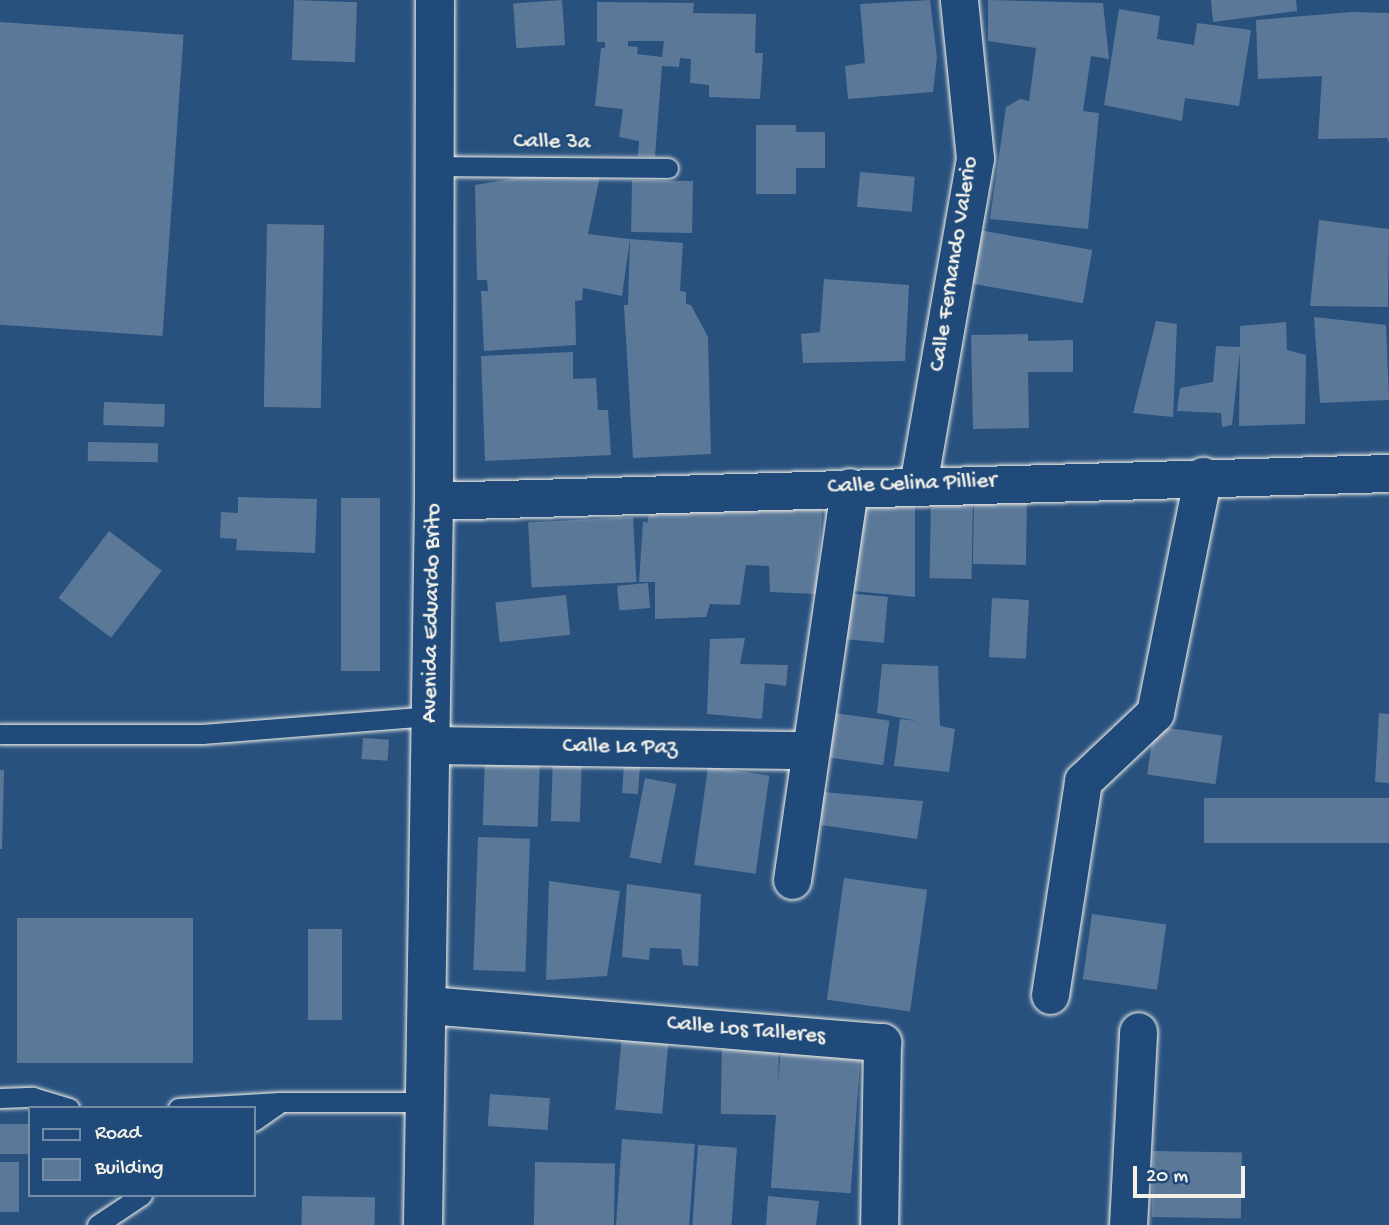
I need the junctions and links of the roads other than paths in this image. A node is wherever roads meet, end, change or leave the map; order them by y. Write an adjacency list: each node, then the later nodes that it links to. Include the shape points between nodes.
1 (435, 0): 3 (street, Avenida Eduardo Brito)
2 (959, 0): 7 (street, Calle Fernando Valerio, via 975,158)
3 (435, 166): 4 (lane, Calle 3a); 9 (street, Avenida Eduardo Brito)
4 (668, 169)
5 (1389, 473): 6 (street, Calle Celina Pillier)
6 (1203, 475): 7 (street, Calle Celina Pillier); 14 (street, via 1155,713 1083,781)
7 (918, 485): 8 (street, Calle Celina Pillier)
8 (849, 487): 9 (street, Calle Celina Pillier); 12 (street)
9 (434, 501): 10 (street, Avenida Eduardo Brito)
10 (432, 730): 11 (lane); 12 (street, Calle La Paz); 15 (street, Avenida Eduardo Brito)
11 (0, 734)
12 (809, 750): 13 (street)
13 (792, 880)
14 (1050, 995)
15 (428, 1005): 19 (street, Avenida Eduardo Brito); 26 (street, Calle Los Talleres, via 882,1042)
16 (1138, 1031): 27 (street)
17 (0, 1098): 20 (lane, via 33,1097)
18 (281, 1102): 19 (lane); 21 (lane); 22 (lane)
19 (426, 1102): 25 (street, Avenida Eduardo Brito)
20 (62, 1106)
21 (212, 1106)
22 (256, 1120)
23 (139, 1197): 24 (lane)
24 (97, 1225)
25 (423, 1225)
26 (879, 1225)
27 (1128, 1225)

